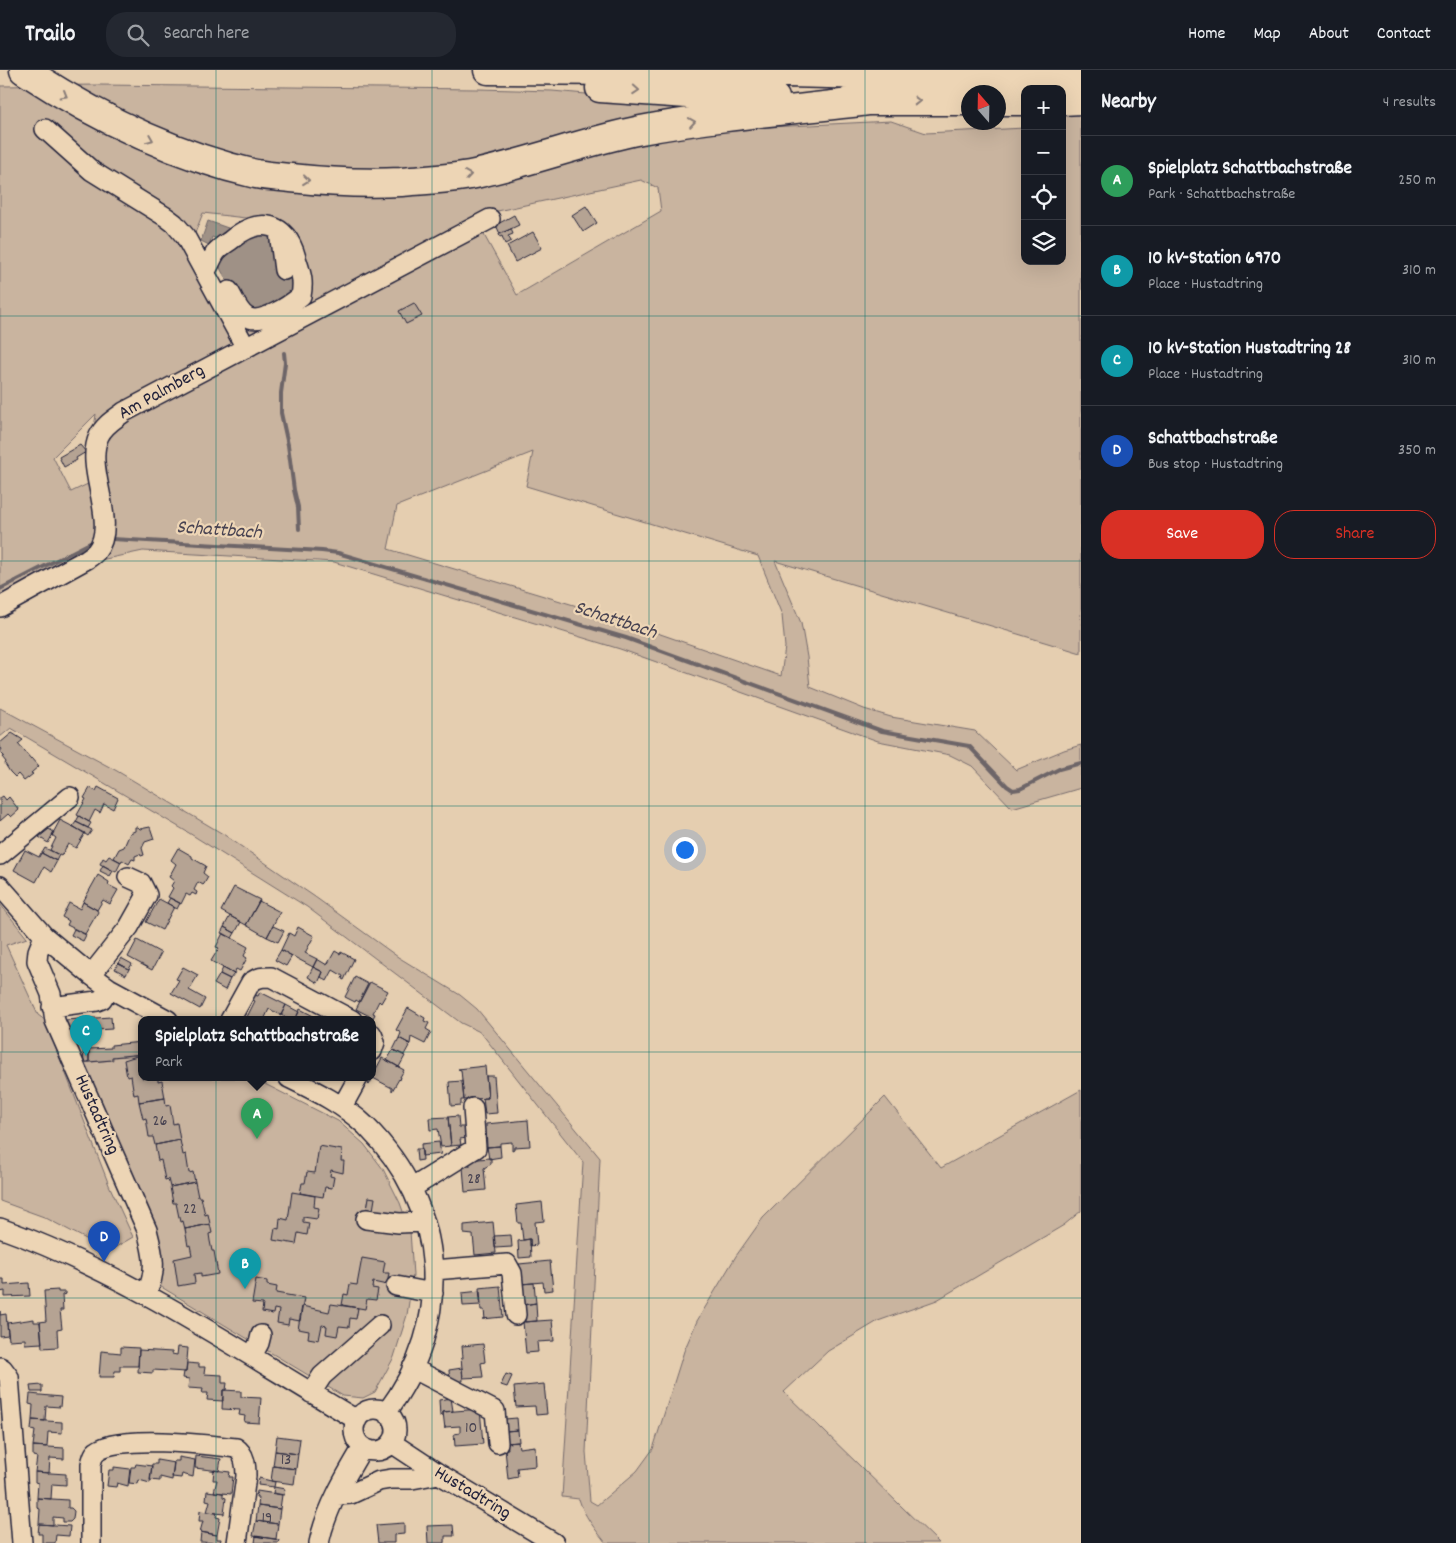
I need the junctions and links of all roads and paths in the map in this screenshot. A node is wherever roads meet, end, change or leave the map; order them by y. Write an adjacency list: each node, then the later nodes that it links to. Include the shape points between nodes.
1 (24, 70): 5 (highway, one-way to 5, via 105,118 205,160 258,174 367,184 474,174 651,128)
2 (488, 70): 3 (highway)
3 (502, 70): 4 (highway, via 869,75); 5 (highway, one-way to 5, via 586,86 716,96)
4 (1073, 90)
5 (868, 101): 6 (highway, one-way to 6)
6 (961, 101)
7 (1006, 101): 8 (highway)
8 (1021, 101)
9 (45, 129): 12 (street, via 92,171 174,223)
10 (490, 219): 14 (street, Am Palmberg)
11 (278, 229): 12 (street, via 267,225 238,234 216,252); 12 (street, via 295,252 304,282 301,296 287,307 260,318 248,318); 13 (street)
12 (208, 267): 14 (street)
13 (284, 270)
14 (246, 348): 15 (street, Am Palmberg, via 109,423 99,436 95,452 104,524 96,551)
15 (0, 607)
16 (70, 798): 17 (street)
17 (0, 855)
18 (128, 876): 21 (street, via 141,883 147,894 129,927)
19 (0, 886): 20 (street)
20 (44, 936): 21 (street); 23 (street, Hustadtring, via 37,961 51,994)
21 (91, 975): 22 (street)
22 (109, 988): 23 (street, via 97,1001); 24 (street)
23 (52, 1007): 38 (street, Hustadtring, via 68,1053 148,1230 154,1273)
24 (161, 1016)
25 (232, 1016): 26 (street, via 251,982 256,978 271,977)
26 (344, 1016)
27 (294, 1081): 29 (street)
28 (356, 1081): 29 (street)
29 (342, 1107): 31 (street, via 384,1147)
30 (473, 1108): 31 (street, via 476,1148)
31 (412, 1188): 33 (street)
32 (366, 1219): 33 (street, via 399,1224)
33 (425, 1222): 35 (street)
34 (0, 1228): 38 (street, via 51,1247)
35 (434, 1270): 37 (street); 39 (street, via 507,1264 512,1273)
36 (396, 1286): 37 (street)
37 (433, 1292): 44 (street, via 427,1326)
38 (146, 1294): 42 (street)
39 (516, 1315)
40 (380, 1325): 45 (street, via 322,1376)
41 (261, 1335): 42 (street)
42 (252, 1356): 45 (street)
43 (0, 1367): 53 (street, via 9,1377)
44 (412, 1368): 46 (street); 49 (street, via 495,1411)
45 (311, 1393): 47 (street)
46 (386, 1413): 47 (street, via 368,1411); 48 (street, via 395,1424 396,1434)
47 (357, 1420): 50 (street, via 355,1437)
48 (392, 1443): 50 (street, via 378,1451); 51 (street, Hustadtring)
49 (498, 1444)
50 (363, 1447): 52 (street)
51 (439, 1474): 52 (street, via 379,1481 351,1494); 57 (street, Hustadtring)
52 (337, 1495): 56 (street)
53 (22, 1543)
54 (91, 1543): 55 (street, via 91,1464 96,1452 119,1444 186,1442 236,1448 241,1452 246,1476)
55 (237, 1543)
56 (318, 1543)
57 (554, 1543)

